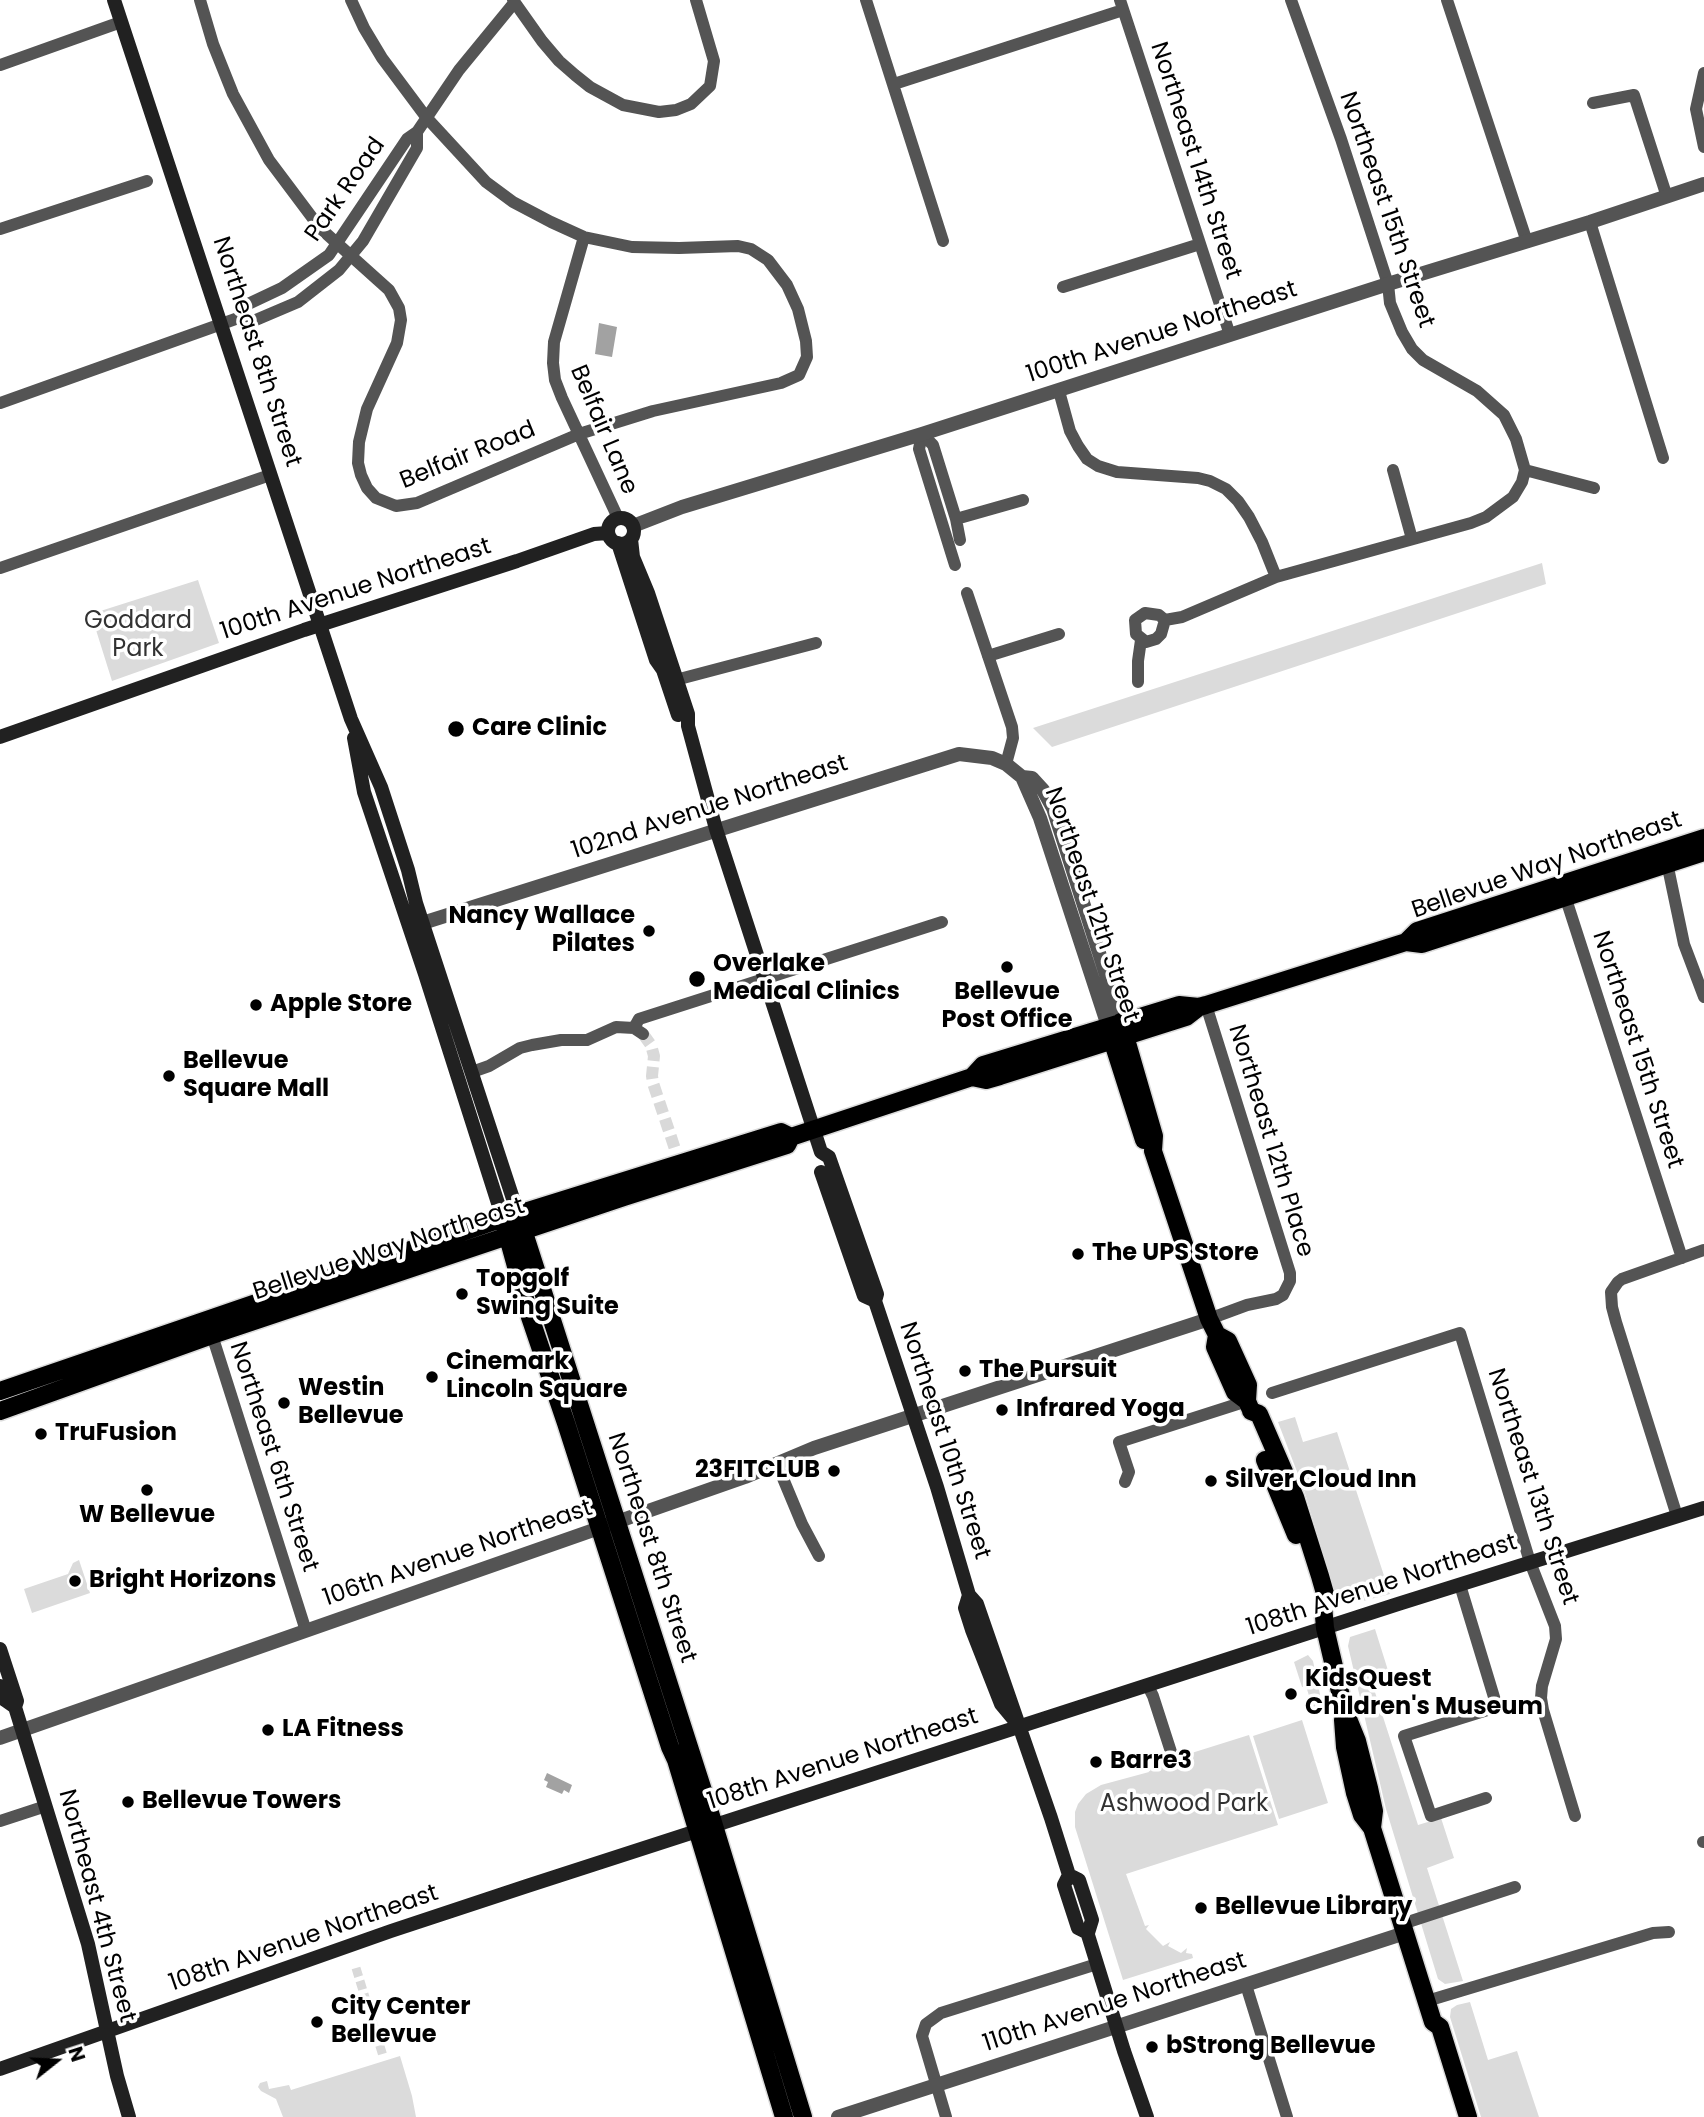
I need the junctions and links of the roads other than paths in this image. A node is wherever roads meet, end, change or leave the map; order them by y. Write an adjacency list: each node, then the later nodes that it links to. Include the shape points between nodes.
1 (114, 0): 10 (main road, Northeast 8th Street)
2 (200, 0): 26 (street, Belfair Road, via 213,44 250,128 293,193)
3 (351, 0): 15 (street, via 383,58)
4 (696, 0): 8 (street, via 714,61 710,86 691,104 659,112 623,105 590,87 559,61)
5 (866, 0): 13 (street)
6 (1291, 0): 29 (street, Northeast 15th Street)
7 (1447, 0): 25 (street)
8 (514, 2): 15 (street, Park Road)
9 (1122, 5): 13 (street); 27 (street, Northeast 14th Street)
10 (121, 22): 11 (street); 32 (main road, Northeast 8th Street)
11 (0, 65)
12 (1704, 74): 17 (street, via 1696,109)
13 (894, 85): 24 (street)
14 (1593, 103): 20 (street, via 1634,95)
15 (426, 117): 16 (street, Park Road); 23 (street, via 486,182 513,202)
16 (417, 132): 26 (street, Park Road, via 407,139); 28 (street, Park Road, via 417,148)
17 (1704, 147)
18 (147, 181): 22 (street)
19 (1704, 184): 20 (street, 100th Avenue Northeast)
20 (1667, 197): 21 (street, 100th Avenue Northeast)
21 (1590, 222): 25 (street, 100th Avenue Northeast); 38 (street)
22 (0, 229)
23 (584, 237): 36 (street, Belfair Lane, via 552,363); 36 (street, Belfair Road, via 632,247 751,248 768,260 787,285 798,309 807,357 799,375 781,383 653,411)
24 (943, 241)
25 (1527, 242): 29 (street, 100th Avenue Northeast)
26 (337, 243): 28 (street, Belfair Road); 31 (street, Park Road, via 329,255 282,288 246,305)
27 (1200, 244): 30 (street); 33 (street, Northeast 14th Street)
28 (351, 256): 31 (street, Park Road, via 298,302 251,322); 36 (street, Belfair Road, via 389,290 401,320 397,344 367,409 359,442 361,475 376,498 396,506 417,503)
29 (1388, 284): 33 (street, 100th Avenue Northeast); 40 (street, Northeast 15th Street, via 1395,318 1412,349 1478,391 1504,415)
30 (1063, 286)
31 (242, 317): 32 (street, Park Road)
32 (221, 326): 35 (street, Park Road); 41 (main road, Northeast 8th Street)
33 (1230, 335): 34 (street, 100th Avenue Northeast)
34 (1059, 391): 37 (street, 100th Avenue Northeast); 51 (street, via 1074,439 1087,459 1098,466 1116,472 1198,478 1226,489 1250,517)
35 (0, 403)
36 (579, 434): 44 (street, Belfair Lane)
37 (922, 434): 45 (street, via 933,445); 46 (street, 100th Avenue Northeast, via 682,507); 49 (street, via 919,449)
38 (1663, 458)
39 (1393, 470): 47 (street)
40 (1525, 470): 42 (street); 47 (street, via 1513,497 1486,517)
41 (270, 474): 50 (street); 54 (main road, Northeast 8th Street)
42 (1594, 488)
43 (1023, 500): 45 (street)
44 (618, 518): 46 (main road, via 611,522)
45 (956, 519): 48 (street)
46 (623, 535): 54 (main road, 100th Avenue Northeast, via 594,534); 59 (main road, Northeast 10th Street, via 648,593)
47 (1412, 539): 51 (street)
48 (960, 540)
49 (955, 565)
50 (0, 568)
51 (1276, 577): 53 (street)
52 (967, 593): 58 (street)
53 (1165, 620): 56 (street, via 1156,639); 56 (street, via 1153,614 1139,616 1136,634)
54 (320, 625): 61 (main road, Northeast 8th Street); 62 (main road, 100th Avenue Northeast)
55 (1059, 634): 58 (street)
56 (1142, 640): 60 (street)
57 (816, 643): 59 (street)
58 (988, 656): 63 (street, via 1012,727)
59 (672, 681): 66 (main road, Northeast 10th Street, via 688,714)
60 (1138, 682)
61 (351, 719): 65 (main road, Northeast 8th Street); 71 (main road, Northeast 8th Street, via 382,787)
62 (0, 737)
63 (1006, 764): 64 (street, 102nd Avenue Northeast); 66 (street, 102nd Avenue Northeast, via 959,754)
64 (1022, 777): 68 (street, Northeast 12th Street); 73 (street, Northeast 12th Street, via 1032,778 1053,808)
65 (370, 811): 71 (main road, via 382,815 401,873); 76 (main road, Northeast 8th Street)
66 (716, 829): 74 (street, 102nd Avenue Northeast); 78 (main road, Northeast 10th Street)
67 (1704, 838): 70 (main road, Bellevue Way Northeast)
68 (1051, 852): 73 (street, via 1060,859 1073,893); 81 (street, Northeast 12th Street)
69 (1704, 852): 70 (main road, Bellevue Way Northeast)
70 (1665, 857): 72 (main road, Bellevue Way Northeast); 77 (main road, Bellevue Way Northeast, via 1416,931); 79 (street, via 1684,944)
71 (409, 880): 74 (main road, Northeast 8th Street)
72 (1565, 896): 77 (main road, Bellevue Way Northeast, via 1422,944); 89 (street, Northeast 15th Street)
73 (1084, 905): 81 (street, Northeast 12th Street)
74 (423, 922): 76 (street, 102nd Avenue Northeast); 82 (main road, Northeast 8th Street)
75 (942, 922): 78 (street)
76 (408, 927): 87 (main road, Northeast 8th Street)
77 (1406, 942): 80 (main road, Bellevue Way Northeast)
78 (765, 978): 82 (street, via 639,1019 638,1031 616,1027 587,1040 532,1045); 83 (main road, Northeast 10th Street)
79 (1704, 997)
80 (1203, 1006): 81 (main road, Bellevue Way Northeast, via 1186,1017); 93 (street, Northeast 12th Place, via 1290,1273 1283,1295 1276,1299)
81 (1116, 1031): 83 (main road, Bellevue Way Northeast, via 986,1080 972,1077); 93 (main road, Northeast 12th Street, via 1154,1136 1153,1151)
82 (472, 1072): 87 (main road, Northeast 8th Street)
83 (814, 1129): 84 (main road, Bellevue Way Northeast); 85 (main road, Northeast 10th Street)
84 (791, 1137): 87 (main road, Bellevue Way Northeast, via 787,1145); 87 (main road, Bellevue Way Northeast, via 781,1132 678,1156)
85 (821, 1152): 86 (street, Northeast 10th Street, via 817,1160); 91 (main road, Northeast 10th Street, via 829,1157 877,1294)
86 (821, 1172): 91 (main road, Northeast 10th Street, via 864,1296)
87 (513, 1225): 90 (main road, Bellevue Way Northeast); 92 (main road, Bellevue Way Northeast); 104 (main road, Northeast 8th Street); 105 (main road, Northeast 8th Street, via 530,1317)
88 (1704, 1250): 89 (street)
89 (1682, 1258): 103 (street, via 1622,1279 1611,1292 1616,1322)
90 (343, 1273): 92 (main road, via 332,1283 297,1298); 95 (main road, Bellevue Way Northeast)
91 (875, 1301): 99 (main road, Northeast 10th Street)
92 (297, 1307): 94 (main road, Bellevue Way Northeast)
93 (1209, 1319): 97 (main road, Northeast 12th Street, via 1217,1335 1228,1341 1248,1385); 99 (street, 106th Avenue Northeast)
94 (212, 1335): 98 (main road, Bellevue Way Northeast); 110 (street, Northeast 6th Street)
95 (0, 1391)
96 (1272, 1393): 107 (street, Northeast 13th Street, via 1460,1334)
97 (1249, 1406): 101 (street, via 1119,1442 1129,1472); 109 (main road, Northeast 12th Street, via 1259,1415 1295,1497 1326,1597)
98 (0, 1411)
99 (913, 1415): 100 (street, 106th Avenue Northeast); 115 (main road, Northeast 10th Street, via 969,1595 977,1604)
100 (776, 1464): 104 (street, 106th Avenue Northeast); 106 (street)
101 (1125, 1482)
102 (1704, 1508): 103 (main road, 108th Avenue Northeast)
103 (1678, 1516): 107 (main road, 108th Avenue Northeast)
104 (618, 1522): 105 (street, 106th Avenue Northeast); 123 (main road, Northeast 8th Street)
105 (600, 1528): 110 (street, 106th Avenue Northeast); 123 (main road, Northeast 8th Street, via 670,1747)
106 (819, 1556)
107 (1530, 1562): 108 (main road, 108th Avenue Northeast); 121 (street, Northeast 13th Street, via 1555,1626 1556,1639 1542,1686 1543,1710)
108 (1460, 1585): 109 (main road, 108th Avenue Northeast); 119 (street, via 1497,1707 1405,1736 1431,1816)
109 (1325, 1628): 113 (main road, 108th Avenue Northeast); 125 (main road, Northeast 12th Street, via 1344,1709 1342,1725 1355,1793 1372,1828)
110 (306, 1631): 116 (street, 106th Avenue Northeast)
111 (0, 1650): 114 (main road, Northeast 4th Street, via 17,1700)
112 (0, 1686): 114 (main road, Northeast 4th Street, via 5,1700)
113 (1148, 1686): 115 (main road, 108th Avenue Northeast); 118 (street)
114 (15, 1707): 116 (main road, Northeast 4th Street)
115 (1019, 1726): 123 (main road, 108th Avenue Northeast); 127 (main road, Northeast 10th Street, via 1069,1875 1079,1880 1092,1920 1088,1934)
116 (22, 1731): 117 (street, 106th Avenue Northeast); 120 (main road, Northeast 4th Street)
117 (0, 1738)
118 (1173, 1758)
119 (1486, 1798)
120 (46, 1806): 122 (street); 132 (main road, Northeast 4th Street, via 88,1944)
121 (1575, 1816)
122 (0, 1821)
123 (705, 1828): 132 (main road, 108th Avenue Northeast, via 391,1931); 136 (main road, Northeast 8th Street); 137 (main road, Northeast 8th Street)
124 (1515, 1887): 125 (street)
125 (1404, 1929): 128 (street, 110th Avenue Northeast); 129 (main road, Northeast 12th Street)
126 (1669, 1932): 129 (street)
127 (1097, 1964): 131 (main road, Northeast 10th Street); 134 (street, via 941,2013 926,2024 922,2036)
128 (1245, 1985): 131 (street, 110th Avenue Northeast); 141 (street)
129 (1427, 2001): 130 (main road, Northeast 12th Street)
130 (1433, 2022): 142 (main road, Northeast 12th Street, via 1429,2031); 143 (main road, Northeast 12th Street, via 1440,2027)
131 (1116, 2026): 134 (street, 110th Avenue Northeast); 140 (main road, Northeast 10th Street)
132 (108, 2032): 133 (main road, 108th Avenue Northeast); 135 (main road, Northeast 4th Street)
133 (0, 2070)
134 (936, 2084): 138 (street, 110th Avenue Northeast); 139 (street)
135 (129, 2117)
136 (784, 2117)
137 (803, 2117)
138 (838, 2117)
139 (946, 2117)
140 (1147, 2117)
141 (1287, 2117)
142 (1458, 2117)
143 (1468, 2117)

